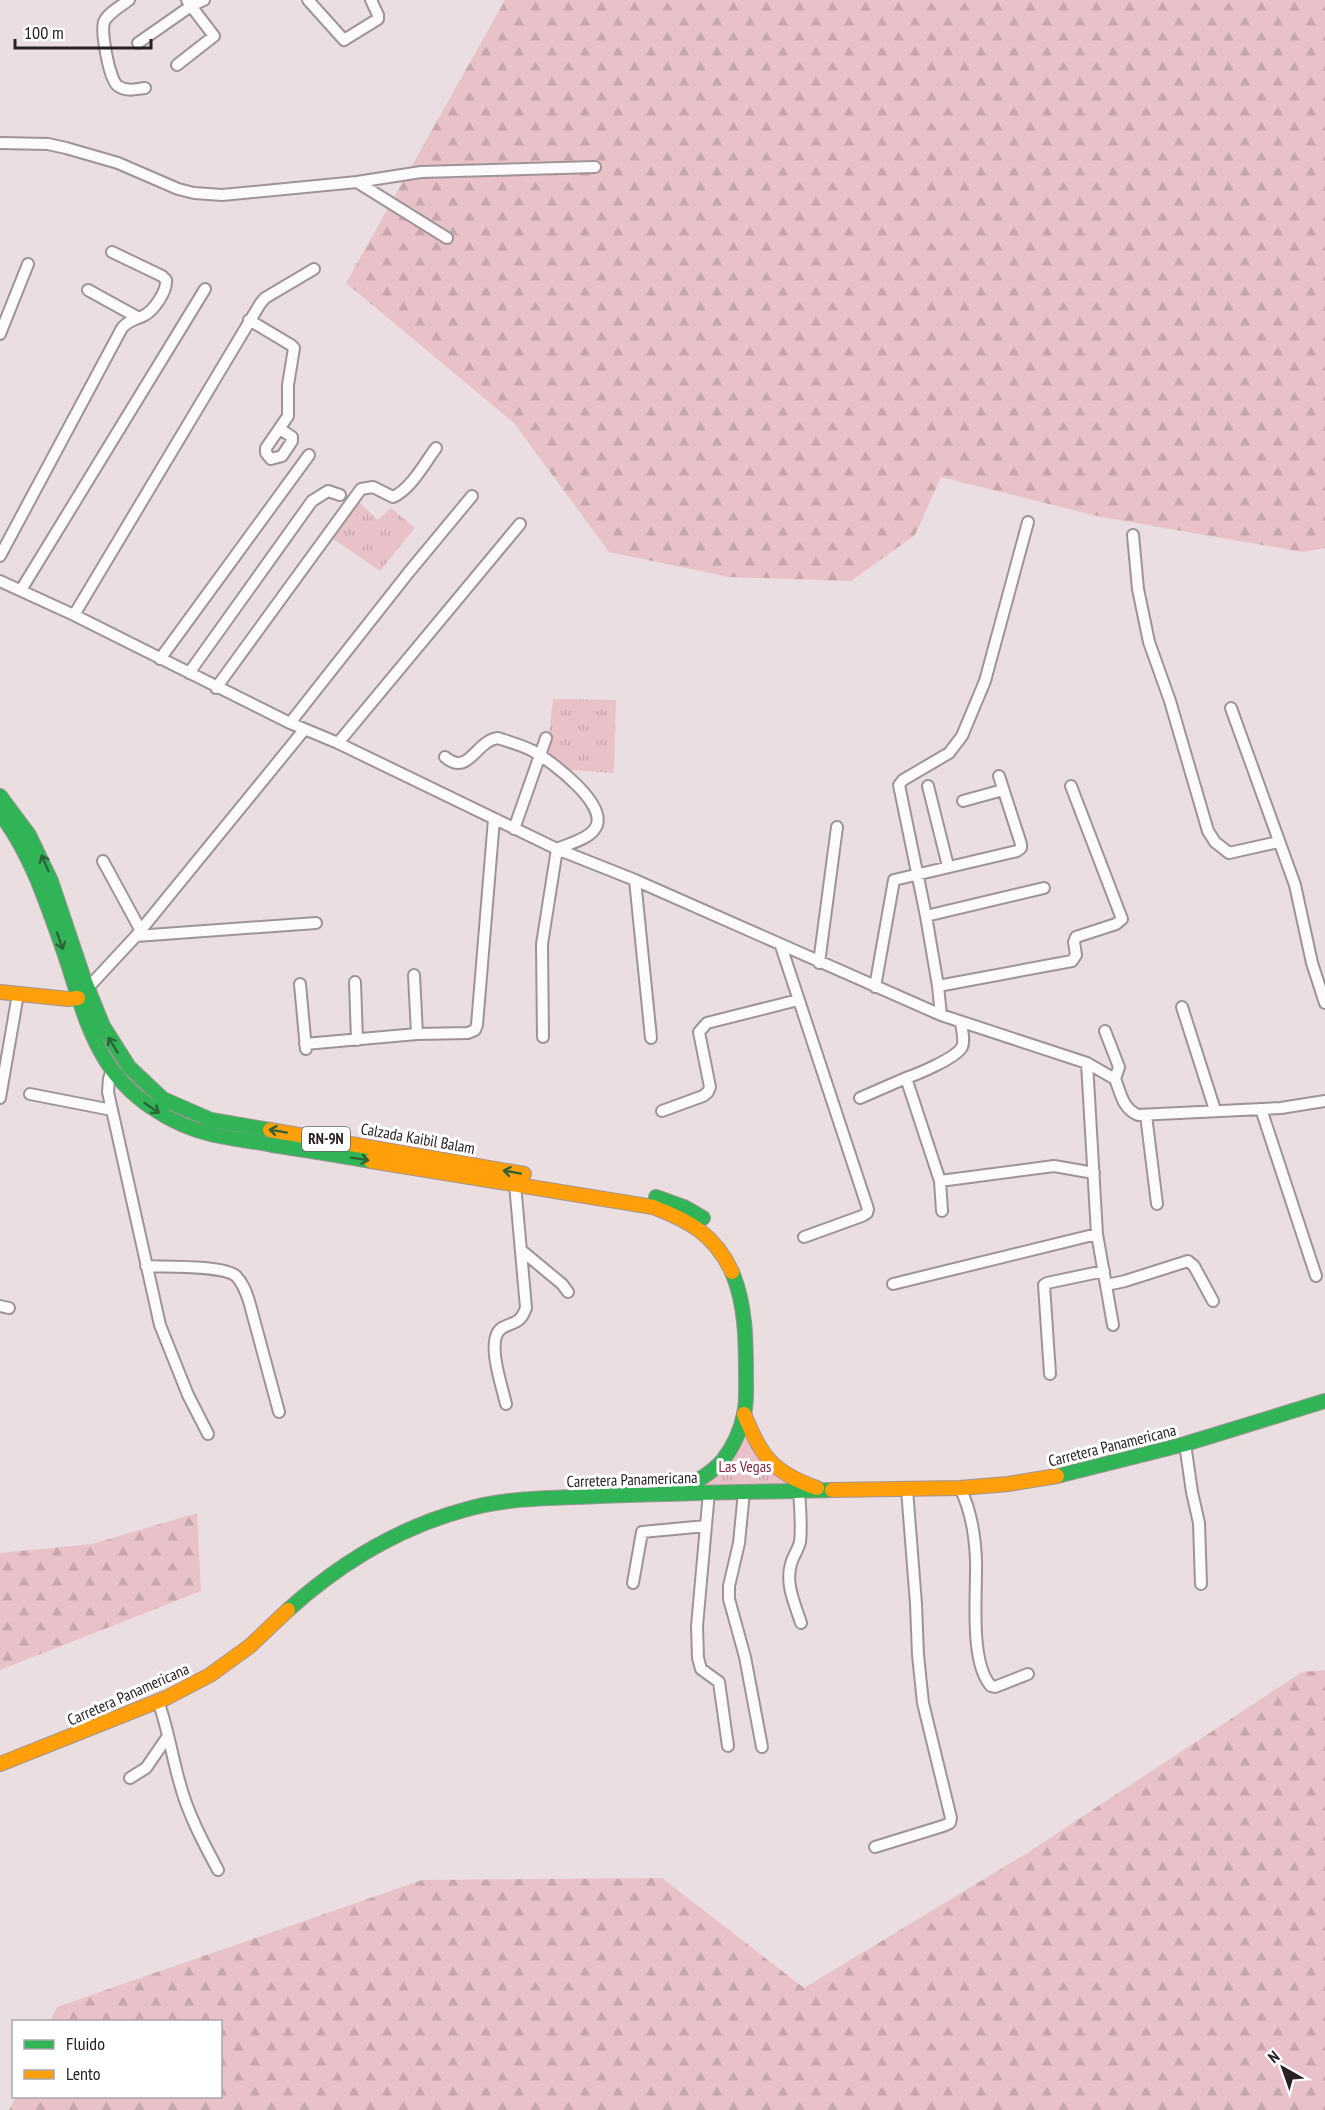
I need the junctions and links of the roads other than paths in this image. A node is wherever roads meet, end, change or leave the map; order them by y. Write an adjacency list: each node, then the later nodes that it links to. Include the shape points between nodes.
1 (129, 0): 8 (street, via 108,16 103,35 111,78 116,85 126,90)
2 (204, 0): 5 (street)
3 (308, 0): 4 (street, via 344,40 378,19)
4 (371, 0)
5 (189, 3): 6 (street); 7 (street, via 214,36)
6 (138, 43)
7 (177, 65)
8 (145, 88)
9 (0, 143): 11 (street, via 66,148 118,163 194,193 240,194)
10 (595, 167): 11 (street, via 421,172)
11 (357, 182): 12 (street)
12 (447, 238)
13 (112, 252): 18 (street, via 166,280 167,286 156,304)
14 (28, 264): 20 (street)
15 (314, 269): 19 (street, via 265,298)
16 (206, 289): 31 (street)
17 (88, 290): 18 (street)
18 (137, 317): 29 (street, via 122,328)
19 (249, 320): 21 (street, via 294,348 288,416); 32 (street)
20 (0, 334)
21 (280, 429)
22 (436, 448): 35 (street, via 397,496 374,487 361,489)
23 (309, 455): 33 (street)
24 (340, 495): 34 (street, via 328,491 312,501)
25 (472, 496): 37 (street)
26 (1028, 522): 57 (street, via 985,681 962,736 949,753 899,785)
27 (520, 524): 40 (street)
28 (1133, 535): 53 (street, via 1138,590 1149,642 1209,831 1229,854)
29 (0, 556)
30 (0, 581): 31 (street)
31 (21, 590): 32 (street)
32 (74, 615): 33 (street)
33 (160, 659): 34 (street)
34 (189, 673): 35 (street)
35 (216, 688): 37 (street)
36 (1232, 708): 53 (street)
37 (290, 723): 38 (street)
38 (304, 730): 40 (street); 62 (street)
39 (546, 738): 41 (street)
40 (339, 743): 50 (street)
41 (539, 756): 42 (street, via 498,738 486,742 459,764); 52 (street); 54 (street, via 571,779 590,799 597,814 594,830)
42 (445, 757)
43 (999, 776): 46 (street)
44 (927, 786): 56 (street)
45 (1071, 786): 68 (street, via 1122,919 1076,937 1072,961)
46 (1003, 790): 48 (street); 56 (street, via 1021,848)
47 (0, 795): 70 (main road, Calzada Kaibil Balam / RN-9N, one-way to 47, via 43,859 26,827)
48 (963, 801)
49 (0, 813): 73 (main road, Calzada Kaibil Balam / RN-9N, one-way to 73, via 21,842 40,884)
50 (494, 819): 52 (street); 80 (street, via 477,1025 468,1033)
51 (837, 827): 64 (street)
52 (514, 829): 54 (street)
53 (1278, 842): 75 (street, via 1295,885)
54 (556, 849): 58 (street); 81 (street, via 543,944)
55 (103, 861): 62 (street)
56 (948, 866): 57 (street)
57 (918, 874): 60 (street); 69 (street, via 892,883)
58 (635, 880): 63 (street); 82 (street)
59 (1044, 888): 60 (street)
60 (926, 916): 68 (street)
61 (316, 923): 62 (street)
62 (139, 933): 70 (street)
63 (781, 946): 64 (street); 74 (street)
64 (819, 963): 69 (street)
65 (414, 975): 80 (street)
66 (355, 982): 83 (street)
67 (300, 984): 83 (street, via 306,1048)
68 (938, 986): 77 (street)
69 (875, 987): 77 (street)
70 (89, 988): 73 (street); 114 (main road, Calzada Kaibil Balam / RN-9N, one-way to 70, via 750,1322 738,1260 721,1234 690,1210 647,1195 211,1120 189,1113 155,1094 128,1067 108,1036)
71 (0, 992): 72 (main road)
72 (18, 994): 73 (main road); 84 (street)
73 (78, 998): 86 (main road, Calzada Kaibil Balam / RN-9N)
74 (798, 1000): 96 (street, via 707,1023 699,1032 708,1092); 104 (street, via 868,1209 861,1216)
75 (1325, 1003)
76 (1182, 1007): 95 (street)
77 (941, 1015): 78 (street)
78 (961, 1023): 85 (street); 87 (street, via 962,1048 957,1053)
79 (1105, 1031): 88 (street, via 1119,1068)
80 (417, 1034): 83 (street)
81 (543, 1037)
82 (651, 1038)
83 (357, 1040)
84 (3, 1060): 90 (street)
85 (1087, 1063): 88 (street); 98 (street)
86 (112, 1069): 94 (street, via 108,1086); 100 (main road, Calzada Kaibil Balam / RN-9N, one-way to 100, via 131,1092 152,1108 213,1135)
87 (906, 1078): 91 (street); 99 (street)
88 (1115, 1079): 97 (street, via 1130,1112)
89 (30, 1094): 94 (street)
90 (0, 1098)
91 (860, 1098)
92 (1325, 1101): 93 (street)
93 (1261, 1108): 95 (street); 108 (street)
94 (112, 1110): 106 (street)
95 (1215, 1110): 97 (street)
96 (662, 1111)
97 (1146, 1114): 101 (street)
98 (1094, 1173): 99 (street, via 1054,1166); 103 (street)
99 (940, 1181): 102 (street)
100 (515, 1184): 105 (street); 114 (main road, Calzada Kaibil Balam / RN-9N, via 653,1207 685,1220 719,1248 733,1273)
101 (1157, 1204)
102 (942, 1211)
103 (1097, 1234): 107 (street); 109 (street)
104 (804, 1237)
105 (521, 1250): 111 (street); 117 (street, via 526,1308 514,1324 495,1335)
106 (146, 1266): 118 (street, via 206,1268 235,1275 249,1301); 120 (street, via 160,1325)
107 (1104, 1271): 110 (street); 115 (street, via 1044,1285)
108 (1316, 1276)
109 (893, 1284)
110 (1107, 1285): 112 (street, via 1188,1261); 113 (street)
111 (568, 1292)
112 (1213, 1301)
113 (1113, 1325)
114 (746, 1336): 119 (main road, Calzada Kaibil Balam / RN-9N)
115 (1050, 1374)
116 (1325, 1401): 121 (main road, Carretera Panamericana)
117 (506, 1404)
118 (279, 1412)
119 (744, 1414): 125 (main road, Calzada Kaibil Balam / RN-9N, via 757,1446 773,1465 795,1481); 128 (main road, Calzada Kaibil Balam / RN-9N, via 719,1464 700,1480)
120 (208, 1434)
121 (1185, 1444): 122 (main road, Carretera Panamericana, via 1065,1475); 131 (street, via 1199,1523)
122 (960, 1488): 123 (main road, Carretera Panamericana); 133 (street, via 972,1521 976,1624 983,1676 995,1687)
123 (907, 1489): 125 (main road, Carretera Panamericana); 140 (street, via 923,1703 951,1818 943,1826)
124 (799, 1490): 125 (main road, Carretera Panamericana); 127 (main road, Carretera Panamericana); 132 (street, via 799,1545 789,1575 790,1592)
125 (822, 1490)
126 (709, 1492): 127 (main road, Carretera Panamericana); 128 (main road, Carretera Panamericana); 129 (street)
127 (744, 1492): 137 (street, via 729,1599)
128 (674, 1493): 134 (main road, Carretera Panamericana, via 528,1500 466,1509 418,1525 339,1568 250,1646 210,1675)
129 (706, 1526): 130 (street, via 642,1532); 136 (street, via 698,1658 701,1669 719,1682)
130 (633, 1583)
131 (1201, 1584)
132 (801, 1623)
133 (1028, 1674)
134 (158, 1701): 135 (street); 138 (main road, Carretera Panamericana)
135 (168, 1736): 139 (street, via 146,1768); 141 (street, via 192,1818)
136 (728, 1746)
137 (762, 1747)
138 (0, 1764)
139 (130, 1778)
140 (875, 1847)
141 (218, 1870)

